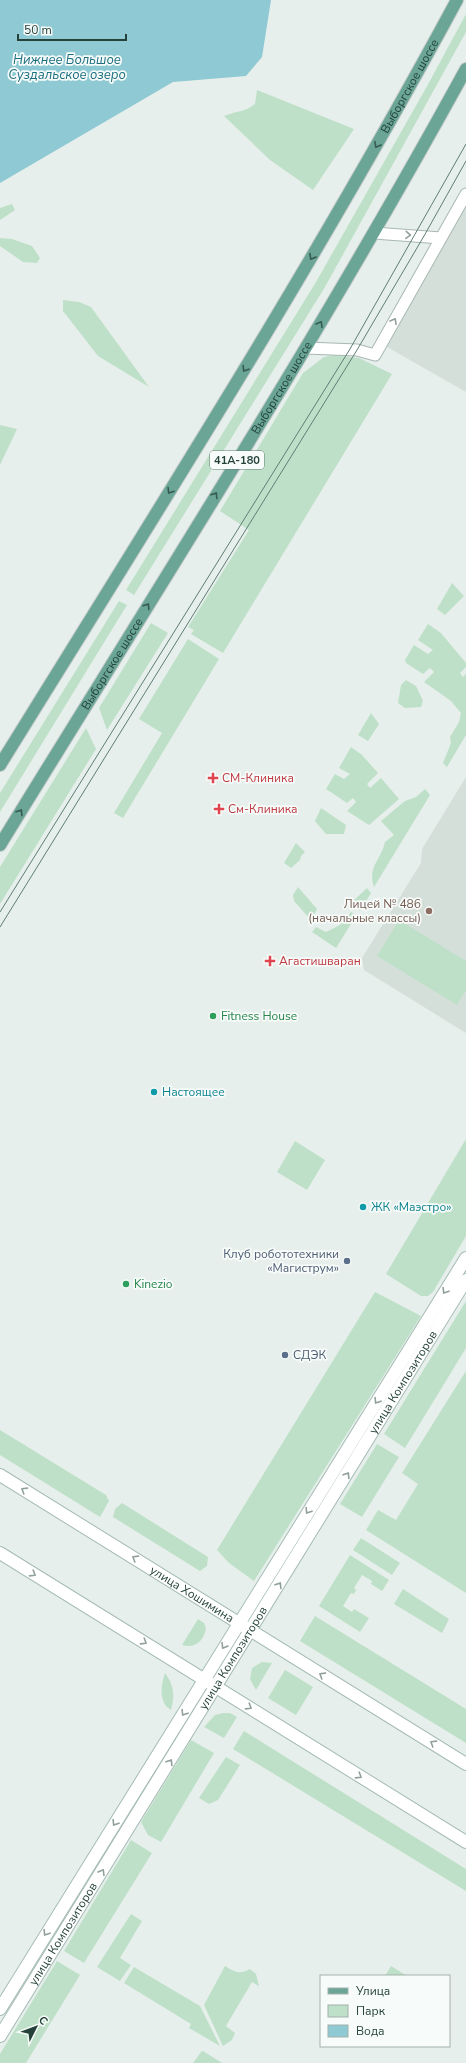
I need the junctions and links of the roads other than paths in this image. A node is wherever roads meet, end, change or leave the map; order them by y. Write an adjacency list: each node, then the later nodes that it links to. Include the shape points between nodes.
1 (457, 0): 7 (main road, Выборгское шоссе / 41А-180, one-way to 7, via 296,285)
2 (466, 69): 4 (main road, Выборгское шоссе / 41А-180)
3 (466, 194): 5 (street)
4 (374, 233): 5 (street, one-way to 5); 6 (main road, Выборгское шоссе / 41А-180, one-way to 4)
5 (442, 238): 6 (street, one-way to 5, via 356,350 375,355)
6 (306, 348): 8 (main road, Выборгское шоссе / 41А-180, one-way to 6)
7 (0, 765)
8 (0, 845)
9 (466, 1258): 13 (street, улица Композиторов, one-way to 13)
10 (466, 1280): 14 (street, улица Композиторов, one-way to 10)
11 (0, 1475): 13 (street, улица Хошимина, one-way to 11)
12 (0, 1553): 15 (street, one-way to 15)
13 (238, 1622): 14 (street, улица Хошимина); 15 (street, улица Композиторов, one-way to 15)
14 (251, 1630): 16 (street, улица Композиторов); 17 (street, улица Хошимина, one-way to 14)
15 (204, 1680): 16 (street); 19 (street, улица Композиторов, one-way to 19)
16 (216, 1687): 18 (street, one-way to 18); 20 (street, улица Композиторов, one-way to 16)
17 (466, 1764)
18 (466, 1842)
19 (0, 2009)
20 (0, 2036)

